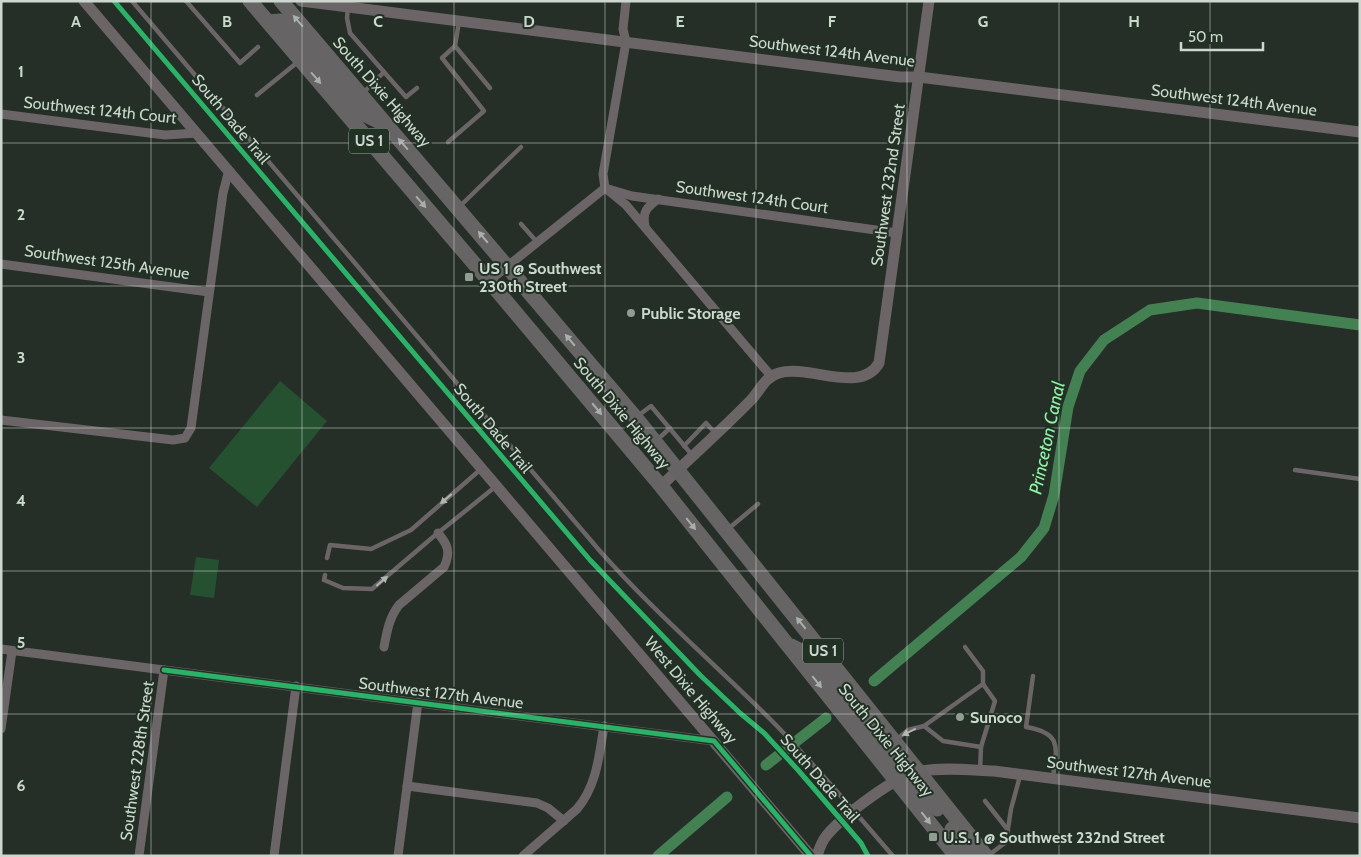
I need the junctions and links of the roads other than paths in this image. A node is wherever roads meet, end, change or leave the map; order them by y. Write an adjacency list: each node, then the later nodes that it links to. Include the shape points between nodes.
1 (84, 1): 25 (street, West Dixie Highway)
2 (132, 1): 84 (lane, via 599,550 662,617 774,724)
3 (186, 1): 14 (lane, via 240,63)
4 (250, 1): 11 (highway, South Dixie Highway / US 1)
5 (281, 1): 20 (highway, South Dixie Highway / US 1, one-way to 5)
6 (301, 1): 9 (street, Southwest 124th Avenue)
7 (626, 1): 12 (street, via 623,29)
8 (929, 1): 17 (street, Southwest 232nd Street)
9 (348, 7): 10 (street, Southwest 124th Avenue); 16 (lane, via 350,34)
10 (459, 21): 12 (street, Southwest 124th Avenue); 13 (lane)
11 (268, 22): 15 (highway, South Dixie Highway / US 1); 23 (highway, via 280,21 286,25 358,111)
12 (626, 42): 17 (street, Southwest 124th Avenue); 31 (street, via 604,174)
13 (455, 46): 19 (lane); 26 (lane, via 442,58 484,111)
14 (258, 47)
15 (300, 60): 21 (lane); 40 (highway, South Dixie Highway / US 1, one-way to 40)
16 (384, 72): 18 (lane, via 406,96); 20 (lane)
17 (919, 77): 24 (street, Southwest 124th Avenue); 36 (street, Southwest 232nd Street)
18 (417, 88)
19 (490, 88)
20 (361, 94): 23 (highway, South Dixie Highway / US 1)
21 (257, 95)
22 (1, 114): 25 (street, Southwest 124th Court, via 165,135)
23 (387, 125): 33 (highway, South Dixie Highway / US 1, one-way to 23)
24 (1360, 132)
25 (197, 133): 28 (street, West Dixie Highway)
26 (448, 142)
27 (521, 147): 29 (lane)
28 (229, 170): 41 (street); 50 (street, West Dixie Highway)
29 (485, 182): 30 (lane); 33 (lane)
30 (489, 186)
31 (605, 188): 32 (street, Southwest 124th Court); 35 (street, via 626,204); 37 (street)
32 (658, 199): 35 (street, via 645,212); 36 (street, Southwest 124th Court)
33 (458, 208): 39 (highway, South Dixie Highway / US 1, one-way to 33)
34 (521, 224): 37 (lane)
35 (645, 226): 42 (street)
36 (897, 233): 42 (street, Southwest 232nd Street, via 881,358 874,372 853,378 799,371)
37 (537, 242): 39 (street)
38 (1, 264): 41 (street, Southwest 125th Avenue)
39 (507, 266): 40 (street); 43 (highway, South Dixie Highway / US 1, one-way to 39)
40 (489, 281): 55 (highway, South Dixie Highway / US 1, one-way to 55)
41 (209, 292): 44 (street, via 191,428 185,438 173,440)
42 (771, 376): 46 (street)
43 (636, 418): 45 (lane, via 651,406); 47 (highway, South Dixie Highway / US 1)
44 (1, 420)
45 (670, 428): 47 (lane); 48 (lane)
46 (716, 434): 48 (lane, via 706,423); 49 (street)
47 (655, 442): 51 (highway, South Dixie Highway / US 1)
48 (684, 446): 49 (lane)
49 (692, 456): 51 (street)
50 (482, 468): 54 (street, West Dixie Highway); 59 (lane, one-way to 59, via 411,530 370,549 330,545)
51 (678, 470): 55 (street); 57 (highway, South Dixie Highway / US 1)
52 (1295, 470): 53 (lane)
53 (1360, 479)
54 (497, 486): 58 (lane); 74 (street, West Dixie Highway)
55 (661, 486): 61 (highway, South Dixie Highway / US 1, one-way to 61)
56 (758, 504): 57 (lane)
57 (727, 530): 75 (highway, South Dixie Highway / US 1, one-way to 57)
58 (438, 533): 60 (lane, one-way to 58, via 324,580 343,588 372,590); 62 (street, via 446,544 448,559 444,567 399,605 389,621)
59 (327, 558)
60 (325, 575)
61 (787, 644): 77 (highway, via 817,659 898,763); 81 (highway, South Dixie Highway / US 1, one-way to 81)
62 (384, 647)
63 (965, 647): 68 (lane, via 982,671)
64 (1, 649): 65 (street, Southwest 127th Avenue)
65 (12, 651): 66 (street, Southwest 127th Avenue); 73 (street)
66 (164, 670): 69 (street, Southwest 127th Avenue); 88 (street, Southwest 228th Street)
67 (1033, 676): 80 (lane, via 1026,727 1046,732 1055,743)
68 (983, 684): 72 (lane); 76 (lane, via 995,701)
69 (296, 686): 70 (street, Southwest 127th Avenue); 89 (street)
70 (418, 702): 71 (street, Southwest 127th Avenue); 82 (street)
71 (604, 726): 74 (street, Southwest 127th Avenue); 86 (street, via 593,785 583,802)
72 (924, 726): 75 (lane, one-way to 75, via 908,730); 76 (lane, via 943,741)
73 (1, 729)
74 (714, 741): 92 (street, West Dixie Highway)
75 (895, 741): 77 (highway, South Dixie Highway / US 1)
76 (981, 747): 78 (lane)
77 (919, 771): 78 (street, Southwest 127th Avenue); 81 (street, Southwest 127th Avenue); 97 (highway, South Dixie Highway / US 1)
78 (980, 771): 79 (street, Southwest 127th Avenue)
79 (1020, 774): 80 (street, Southwest 127th Avenue); 87 (lane)
80 (1053, 778): 85 (street, Southwest 127th Avenue)
81 (896, 781): 84 (street); 95 (highway, South Dixie Highway / US 1, one-way to 95); 96 (highway, via 909,780 930,800)
82 (407, 786): 86 (street, via 537,803); 90 (street)
83 (985, 802): 87 (lane)
84 (854, 811): 93 (street, via 827,835); 94 (lane)
85 (1360, 818)
86 (564, 821): 91 (street)
87 (1008, 830): 97 (lane, via 1006,842)
88 (139, 856)
89 (274, 856)
90 (398, 856)
91 (524, 856)
92 (811, 856)
93 (817, 856)
94 (893, 856)
95 (956, 856)
96 (972, 856)
97 (987, 856)

